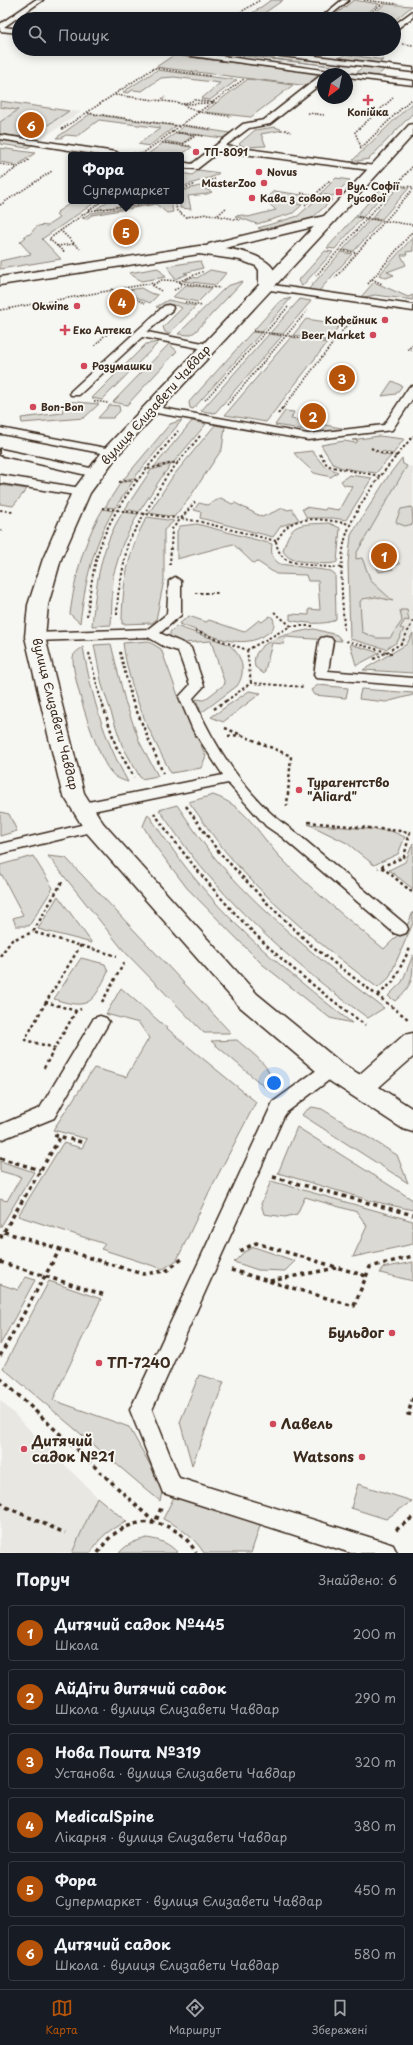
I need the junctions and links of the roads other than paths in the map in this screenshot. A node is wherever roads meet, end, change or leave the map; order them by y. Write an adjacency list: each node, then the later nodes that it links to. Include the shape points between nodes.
1 (40, 0): 3 (lane)
2 (346, 0): 4 (lane)
3 (22, 12)
4 (331, 12)
5 (413, 13): 7 (lane)
6 (12, 19): 8 (lane)
7 (401, 23)
8 (0, 27): 9 (lane)
9 (12, 30)
10 (210, 56): 14 (lane)
11 (296, 56): 12 (lane)
12 (359, 64): 13 (lane); 15 (lane)
13 (353, 69)
14 (317, 70)
15 (413, 70)
16 (353, 75): 18 (lane)
17 (317, 82): 21 (lane, via 267,122 246,126)
18 (413, 83)
19 (413, 128): 24 (street, вулиця Єлизавети Чавдар)
20 (0, 137): 22 (lane)
21 (219, 148): 23 (lane, via 194,167); 24 (lane)
22 (97, 152)
23 (184, 165)
24 (375, 169): 25 (street, вулиця Єлизавети Чавдар)
25 (329, 219): 26 (street, via 250,240); 28 (street, вулиця Єлизавети Чавдар)
26 (199, 250): 27 (street); 28 (street, via 221,252 254,261 265,267 268,274)
27 (0, 281)
28 (266, 287): 30 (lane); 32 (street, вулиця Єлизавети Чавдар)
29 (168, 308): 31 (lane)
30 (413, 308)
31 (140, 334): 32 (lane); 34 (lane)
32 (209, 347): 35 (street, вулиця Єлизавети Чавдар)
33 (413, 389): 35 (lane, via 388,428 308,437)
34 (75, 393)
35 (151, 409): 38 (street, вулиця Єлизавети Чавдар)
36 (2, 431): 38 (lane)
37 (0, 452): 39 (lane)
38 (111, 452): 39 (street, вулиця Єлизавети Чавдар)
39 (95, 473): 41 (street, вулиця Єлизавети Чавдар)
40 (0, 479): 41 (lane)
41 (81, 492): 44 (street, вулиця Єлизавети Чавдар, via 52,559 38,605)
42 (175, 581): 43 (lane, via 174,615)
43 (151, 633): 44 (lane); 47 (lane, via 170,644 184,648 197,686 186,697 200,730)
44 (35, 637): 48 (street, вулиця Єлизавети Чавдар, via 73,793)
45 (326, 641): 46 (lane, via 321,675)
46 (413, 682)
47 (232, 778): 48 (lane); 51 (lane, via 271,823 288,834)
48 (83, 808): 49 (street, вулиця Єлизавети Чавдар)
49 (94, 827): 50 (lane); 54 (street, вулиця Єлизавети Чавдар, via 248,1000)
50 (0, 849)
51 (400, 929)
52 (100, 1014): 57 (lane, via 47,1113)
53 (413, 1042): 55 (street)
54 (331, 1069): 55 (street, вулиця Єлизавети Чавдар); 58 (lane, via 280,1107 141,1410 171,1486)
55 (361, 1088): 56 (street, вулиця Єлизавети Чавдар)
56 (413, 1122)
57 (0, 1133)
58 (385, 1553)

